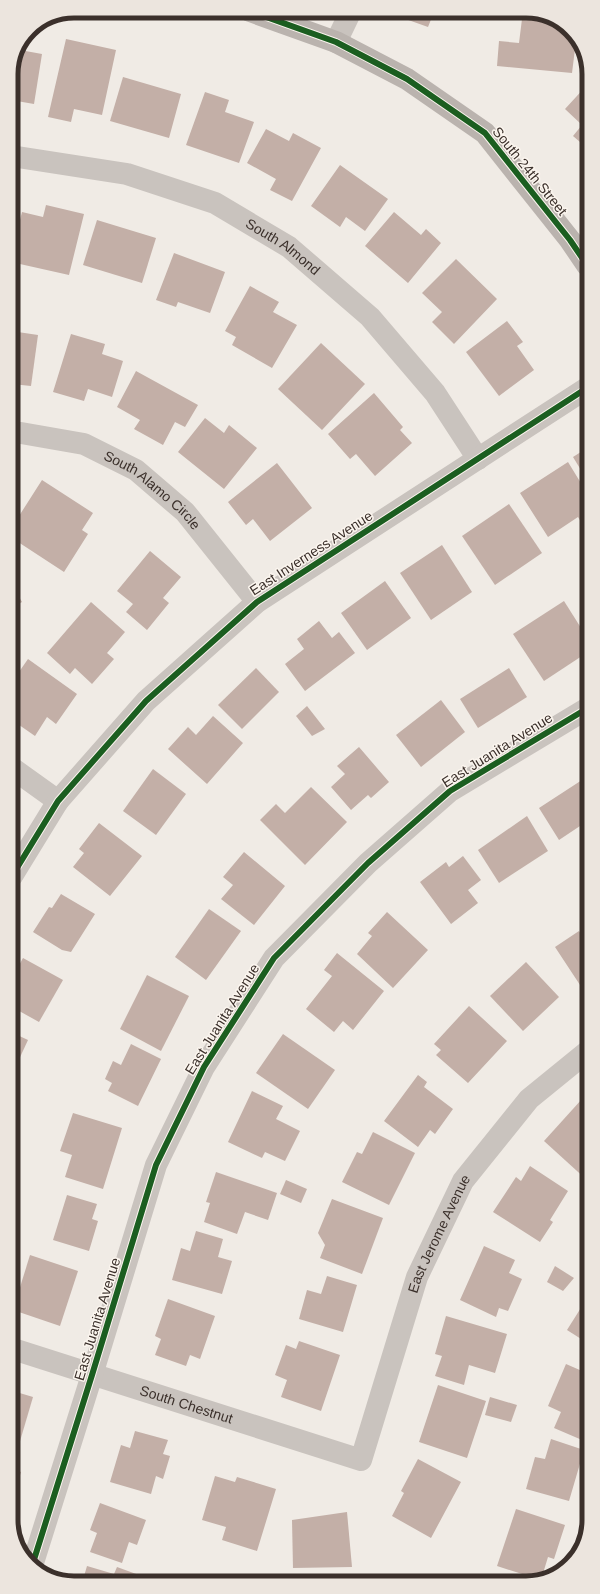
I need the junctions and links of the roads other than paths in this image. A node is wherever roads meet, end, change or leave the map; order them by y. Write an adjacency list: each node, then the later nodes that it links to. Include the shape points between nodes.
1 (269, 18): 3 (street, South 24th Street)
2 (348, 18): 3 (street)
3 (336, 42): 5 (street, South 24th Street, via 407,79 485,133)
4 (18, 157): 8 (street, South Almond, via 128,174 215,203 289,247 370,317 435,392)
5 (582, 258)
6 (582, 391): 8 (street, East Inverness Avenue)
7 (18, 433): 9 (street, South Alamo Circle, via 84,444 136,470 185,512)
8 (478, 459): 9 (street, East Inverness Avenue)
9 (257, 602): 12 (street, East Inverness Avenue, via 146,701)
10 (582, 712): 16 (street, East Juanita Avenue, via 450,791 368,863 274,958 204,1067 156,1165)
11 (18, 772): 12 (street)
12 (58, 801): 13 (street, East Inverness Avenue)
13 (18, 866)
14 (582, 1056): 17 (street, East Jerome Avenue, via 529,1099 463,1180 417,1276)
15 (18, 1351): 16 (street, South Chestnut)
16 (92, 1375): 17 (street, South Chestnut); 18 (street, East Juanita Avenue)
17 (361, 1460)
18 (34, 1559)

